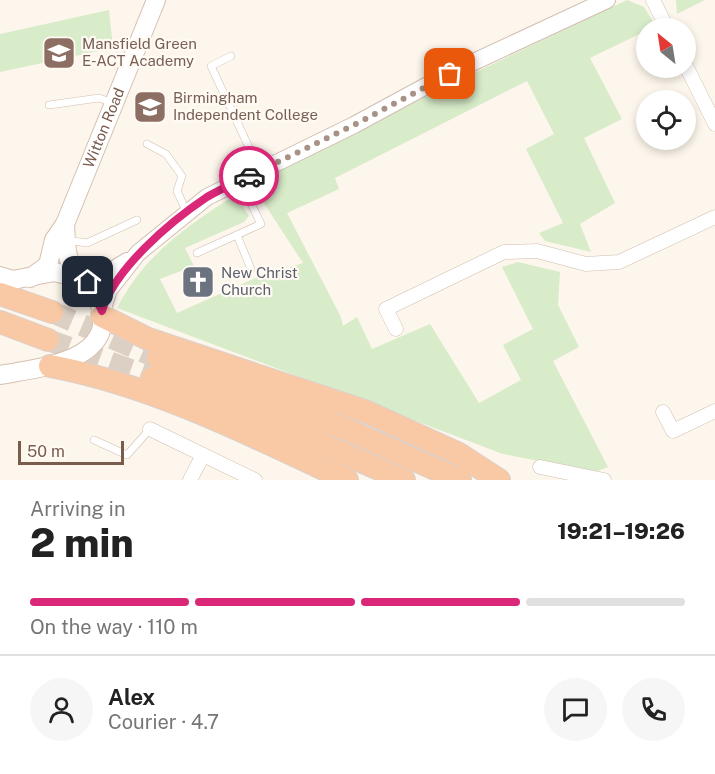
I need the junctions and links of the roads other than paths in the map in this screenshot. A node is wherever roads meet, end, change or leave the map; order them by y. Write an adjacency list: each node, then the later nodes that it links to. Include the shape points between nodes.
1 (156, 0): 8 (main road, Witton Road)
2 (607, 0): 4 (street)
3 (653, 0): 5 (street)
4 (586, 5): 12 (street)
5 (662, 18)
6 (231, 56): 12 (lane, via 211,66)
7 (692, 78): 10 (street)
8 (114, 103): 9 (lane, via 99,98); 17 (main road, Witton Road)
9 (49, 105)
10 (715, 124)
11 (147, 144): 14 (lane, via 166,154 178,168 182,176 177,191)
12 (260, 171): 13 (street)
13 (240, 181): 14 (street, via 207,197); 18 (lane, via 261,224)
14 (187, 213): 20 (street)
15 (715, 217): 29 (street, via 619,262 586,264 537,251 504,252 386,309)
16 (137, 220): 17 (lane, via 87,243)
17 (66, 232): 23 (main road, Witton Road, via 54,240 48,265); 24 (main road, via 73,269)
18 (237, 235): 19 (lane); 21 (lane)
19 (197, 253)
20 (138, 254): 24 (street); 27 (street, via 109,290)
21 (251, 268)
22 (0, 276): 23 (main road)
23 (30, 279): 24 (main road, via 54,272)
24 (87, 281): 27 (main road)
25 (0, 294): 26 (highway)
26 (52, 312)
27 (102, 313): 31 (main road, via 101,331 93,343 74,359); 44 (highway, via 148,339 367,412 459,454)
28 (0, 322): 30 (highway)
29 (396, 329)
30 (48, 340)
31 (50, 366): 32 (main road); 41 (highway, via 81,372 201,414)
32 (0, 375)
33 (663, 411): 34 (street, via 673,431)
34 (715, 411)
35 (150, 429): 36 (lane, via 127,455); 37 (street)
36 (94, 440)
37 (203, 455): 39 (street); 40 (street)
38 (540, 467): 45 (street)
39 (190, 480)
40 (255, 480)
41 (347, 480)
42 (404, 480): 43 (highway, via 155,368 348,430)
43 (460, 480)
44 (499, 480)
45 (604, 480)

